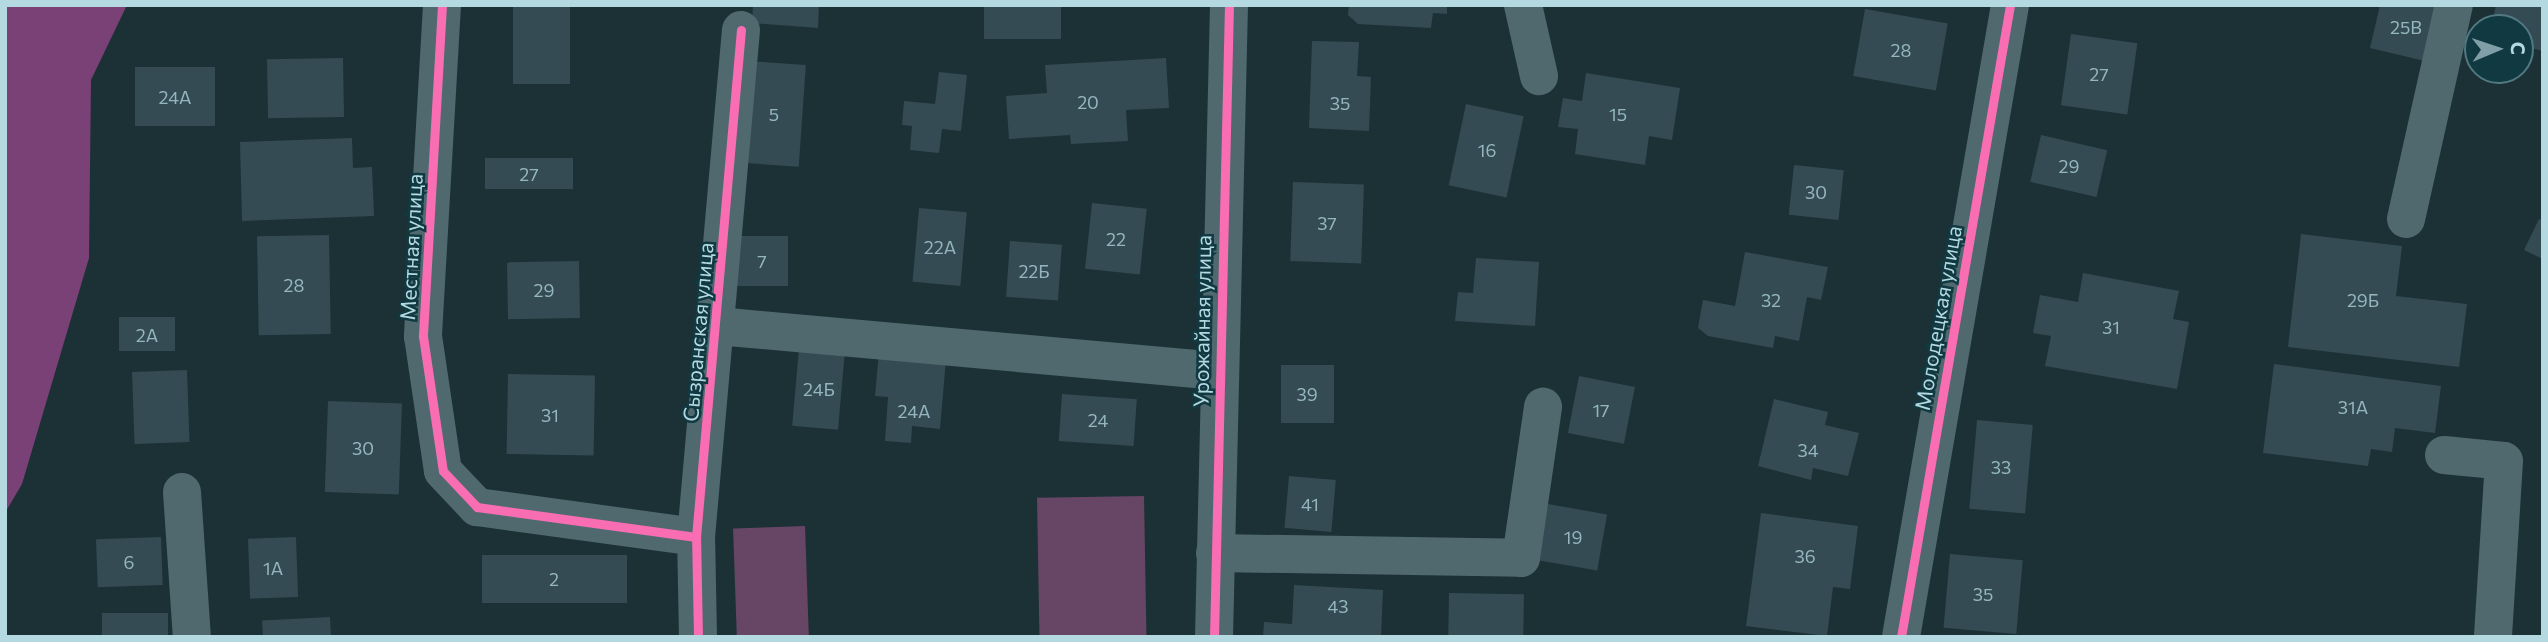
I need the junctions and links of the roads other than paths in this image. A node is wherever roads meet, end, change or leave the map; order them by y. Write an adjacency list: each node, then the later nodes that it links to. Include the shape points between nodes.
1 (442, 5): 14 (street, Местная улица, via 423,336 443,471 477,507)
2 (1229, 5): 10 (street, Урожайная улица)
3 (1523, 5): 7 (street)
4 (2010, 5): 19 (street, Молодецкая улица)
5 (2454, 5): 8 (street)
6 (741, 30): 9 (street, Сызранская улица)
7 (1539, 76)
8 (2406, 219)
9 (717, 326): 10 (street); 14 (street, Сызранская улица)
10 (1218, 370): 15 (street, Урожайная улица)
11 (1543, 407): 15 (street, via 1521,558)
12 (2444, 455): 20 (street, via 2504,461)
13 (182, 492): 16 (street)
14 (696, 537): 17 (street, Сызранская улица)
15 (1215, 553): 18 (street, Урожайная улица)
16 (192, 637)
17 (698, 637)
18 (1214, 637)
19 (1901, 637)
20 (2493, 637)

